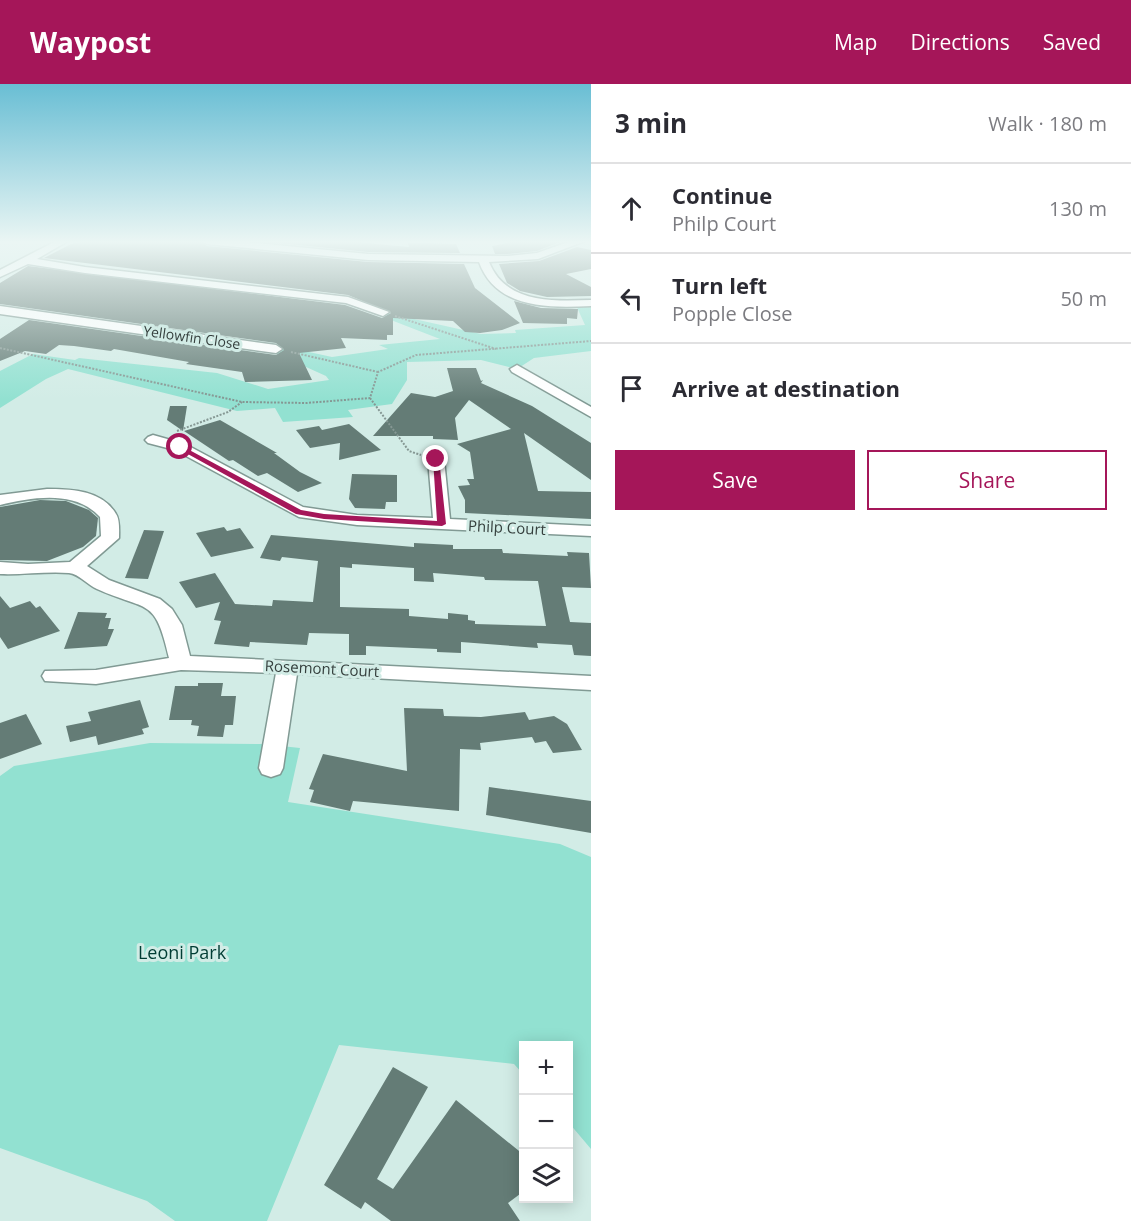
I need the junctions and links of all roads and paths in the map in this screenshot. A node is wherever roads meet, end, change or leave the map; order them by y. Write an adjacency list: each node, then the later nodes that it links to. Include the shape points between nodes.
1 (296, 294): 5 (street, via 348,300)
2 (513, 294): 3 (street, via 539,301)
3 (591, 303)
4 (0, 310): 6 (street, Yellowfin Close)
5 (383, 312): 11 (path)
6 (17, 314): 7 (street); 10 (street, Yellowfin Close)
7 (0, 324)
8 (591, 341): 11 (path)
9 (0, 348): 15 (path)
10 (276, 349): 13 (path)
11 (500, 350): 13 (path, via 416,355)
12 (517, 369): 16 (street)
13 (378, 372): 14 (path)
14 (370, 398): 15 (path); 18 (path, via 409,451)
15 (242, 402): 17 (path, via 228,412)
16 (591, 413)
17 (153, 440): 20 (street, Philp Court, via 180,447 299,512)
18 (436, 459): 20 (street)
19 (0, 500): 22 (street, via 55,493 91,499 109,516 110,538)
20 (442, 524): 21 (street, Philp Court)
21 (591, 531)
22 (75, 567): 23 (street); 24 (street, via 102,584 153,603 165,613 172,625)
23 (0, 568)
24 (181, 663): 25 (street, Rosemont Court); 26 (street, Rosemont Court, via 96,677)
25 (288, 666): 27 (street, Rosemont Court); 28 (street)
26 (53, 676)
27 (591, 683)
28 (271, 768)

